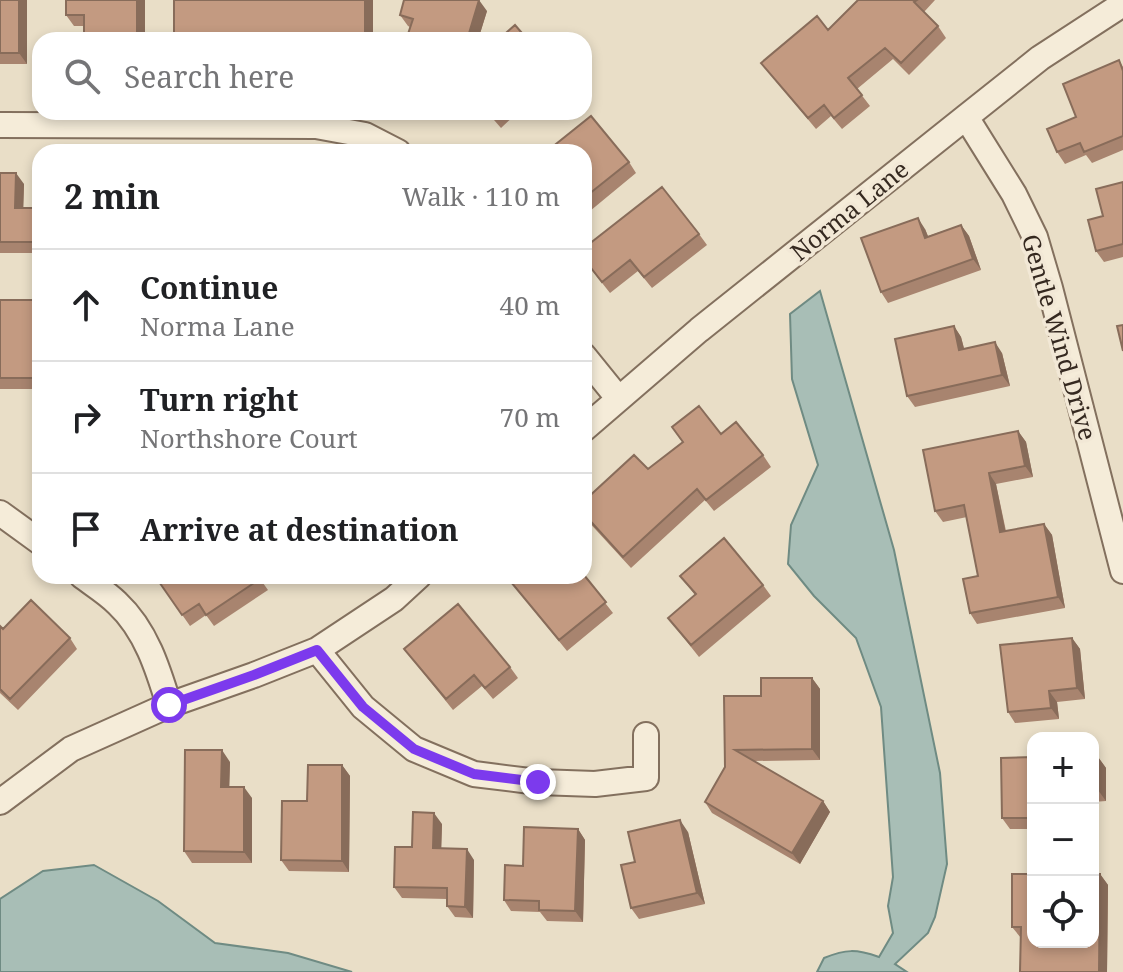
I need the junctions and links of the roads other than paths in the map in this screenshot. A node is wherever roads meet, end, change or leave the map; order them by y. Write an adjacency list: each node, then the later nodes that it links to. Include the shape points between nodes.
1 (1123, 4): 2 (street, Norma Lane, via 1040,58)
2 (966, 117): 6 (street, Norma Lane); 10 (street, Gentle Wind Drive, via 1035,237)
3 (0, 125): 4 (street, via 316,126 365,135)
4 (382, 144)
5 (592, 366): 6 (street)
6 (618, 398): 7 (street, Norma Lane)
7 (592, 422)
8 (0, 513): 9 (street)
9 (32, 536)
10 (1123, 571)
11 (92, 584): 14 (street, via 119,605 143,636)
12 (410, 584): 13 (street)
13 (317, 650): 14 (street); 15 (street, via 363,707 414,749 474,774 595,784 646,778)
14 (169, 705): 16 (street, via 71,749)
15 (646, 735)
16 (0, 802)

